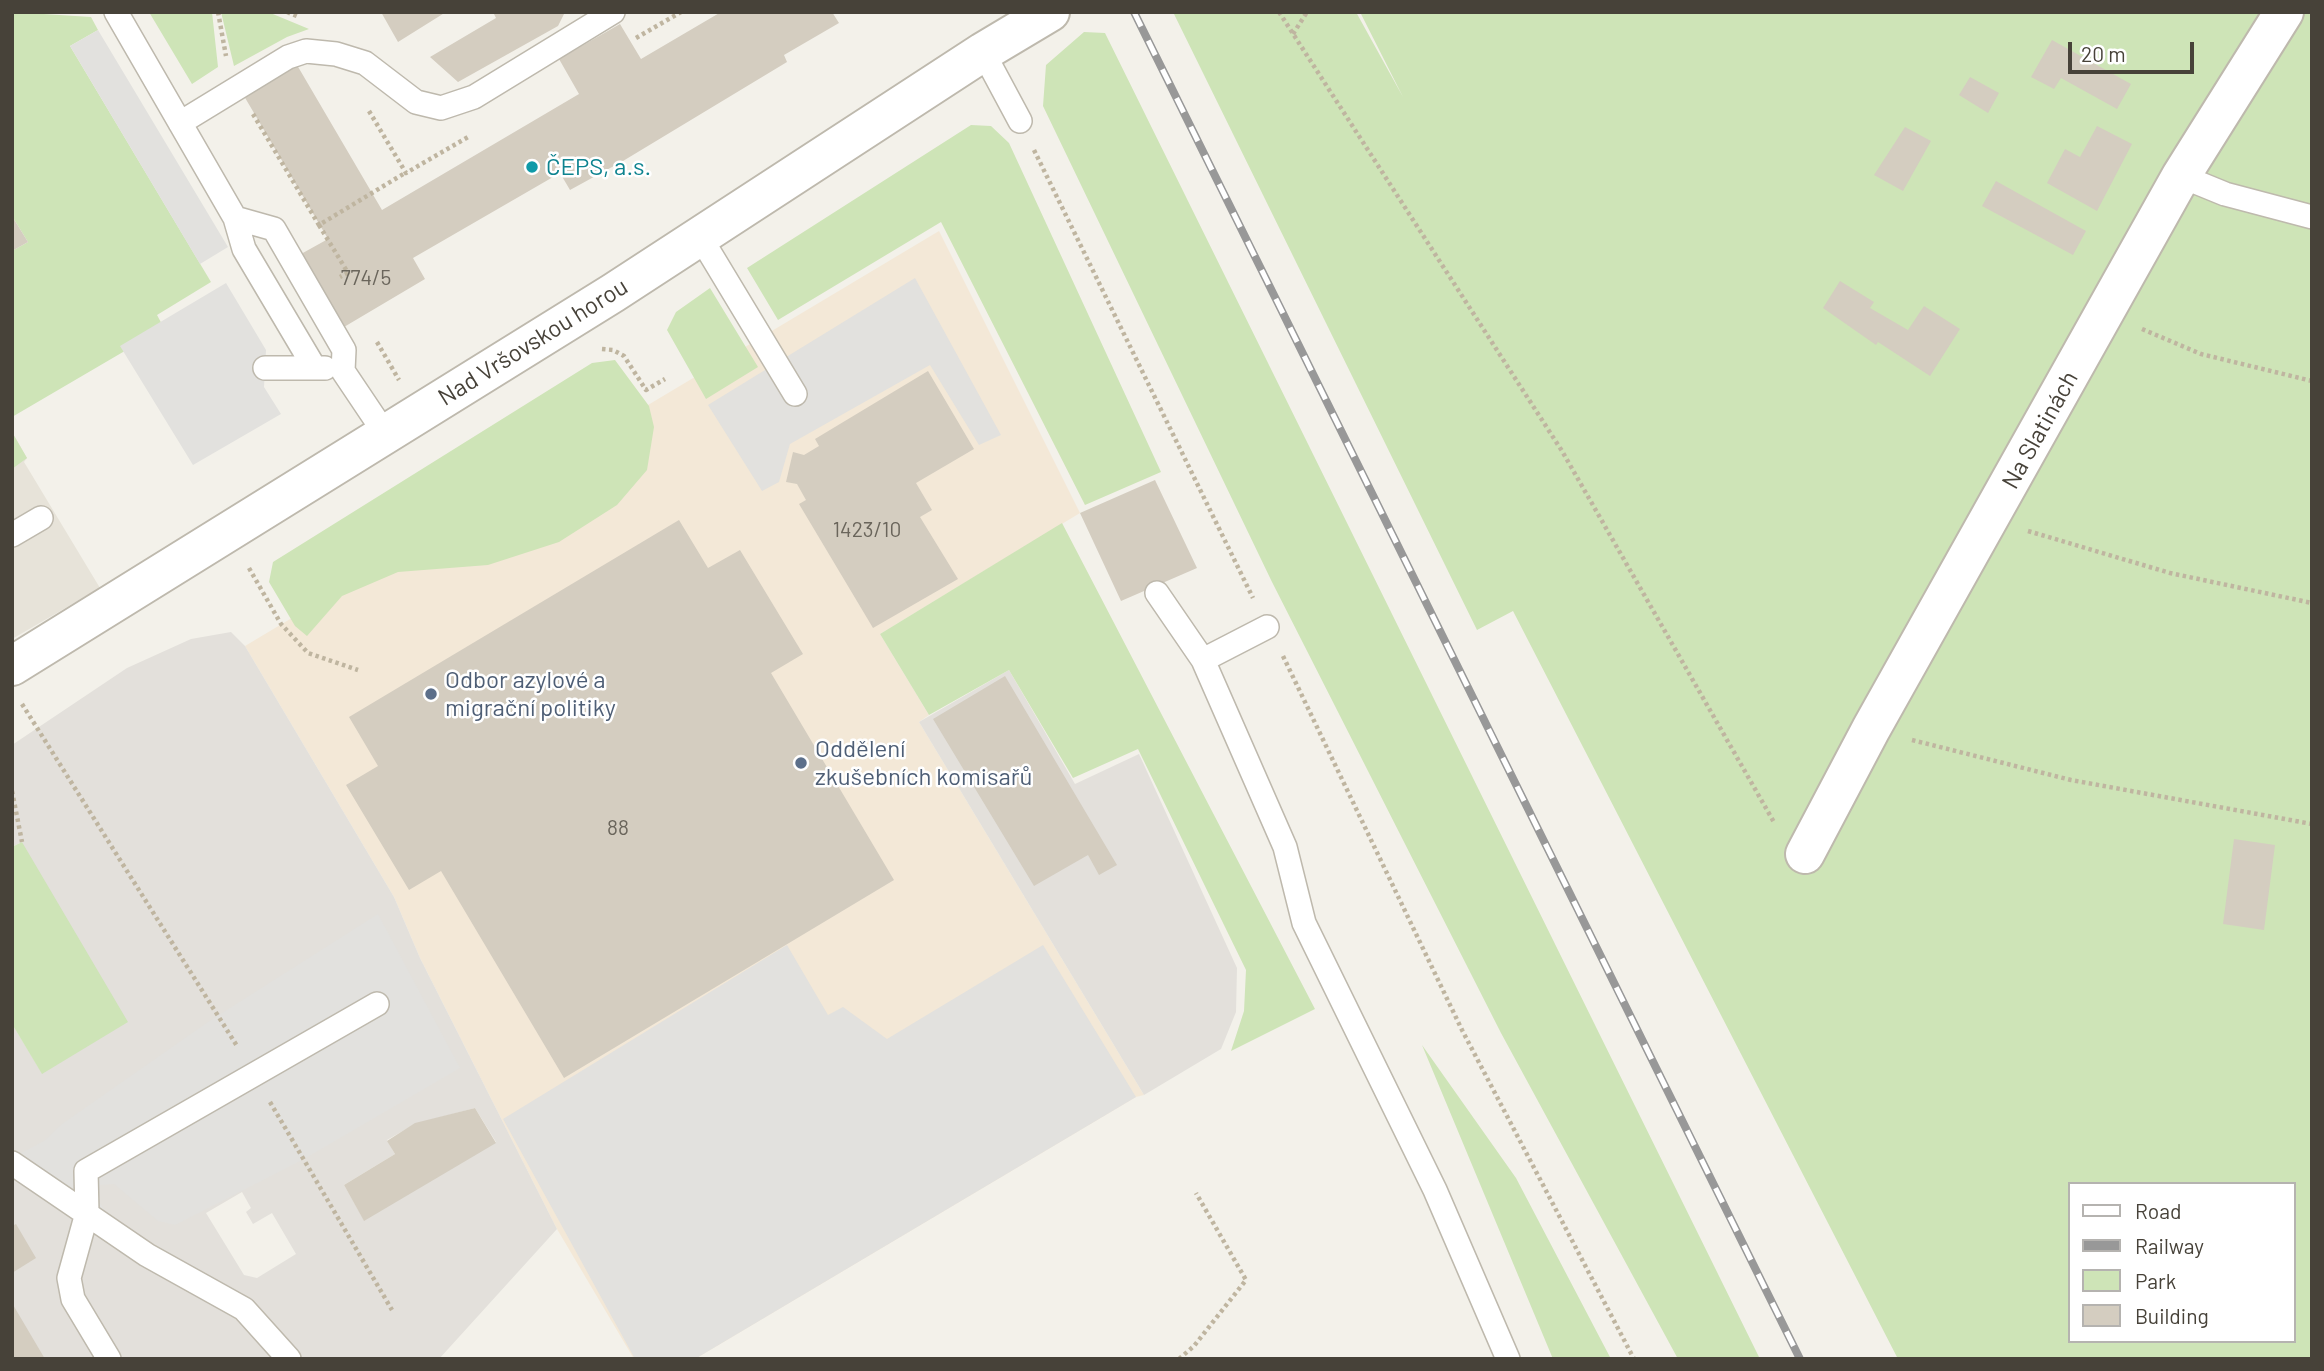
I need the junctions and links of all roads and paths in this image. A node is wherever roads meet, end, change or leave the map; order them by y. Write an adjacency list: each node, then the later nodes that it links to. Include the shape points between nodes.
1 (116, 12): 12 (lane)
2 (218, 12): 10 (path)
3 (1050, 12): 9 (street, Nad Vršovskou horou)
4 (1279, 12): 8 (path)
5 (1307, 12): 8 (path)
6 (2284, 12): 14 (street, Na Slatinách)
7 (600, 16): 10 (lane, via 474,97 441,108 416,102 365,63 326,53 306,51 288,57)
8 (1293, 34): 39 (path, via 1562,451 1798,865)
9 (996, 45): 11 (lane); 17 (street, Nad Vršovskou horou)
10 (237, 87): 12 (lane); 13 (path, via 319,225)
11 (1020, 121): 31 (path)
12 (180, 123): 16 (lane)
13 (406, 173)
14 (2181, 176): 15 (lane, via 2225,194); 18 (street, Na Slatinách)
15 (2312, 217)
16 (235, 218): 19 (lane, via 244,249); 21 (lane, via 274,229 344,350)
17 (699, 235): 23 (lane); 24 (street, Nad Vršovskou horou)
18 (2105, 314): 22 (path, via 2201,354); 26 (street, Na Slatinách)
19 (314, 367): 20 (lane); 21 (lane)
20 (265, 368)
21 (343, 371): 24 (lane)
22 (2312, 381)
23 (796, 394)
24 (386, 435): 34 (street, Nad Vršovskou horou)
25 (41, 518): 27 (lane)
26 (1990, 520): 30 (path, via 2170,573); 35 (street, Na Slatinách)
27 (12, 535)
28 (249, 567): 33 (path, via 281,624 308,653)
29 (1157, 593): 32 (lane)
30 (2312, 603)
31 (1267, 627): 32 (lane); 50 (path, via 1462,1030)
32 (1203, 660): 49 (lane, via 1285,847 1304,923 1435,1190)
33 (358, 670)
34 (15, 681): 41 (path)
35 (1871, 729): 37 (path, via 2071,780); 39 (street, Na Slatinách)
36 (12, 791): 38 (path)
37 (2312, 824)
38 (22, 842)
39 (1805, 854)
40 (377, 1004): 41 (lane)
41 (254, 1075): 44 (lane, via 86,1171); 45 (path)
42 (12, 1163): 44 (lane)
43 (1196, 1193): 48 (path, via 1246,1280)
44 (86, 1213): 46 (lane, via 69,1278 73,1299); 47 (lane, via 147,1255 244,1309)
45 (391, 1310)
46 (109, 1359)
47 (289, 1359)
48 (1179, 1359)
49 (1508, 1359)
50 (1634, 1359)

